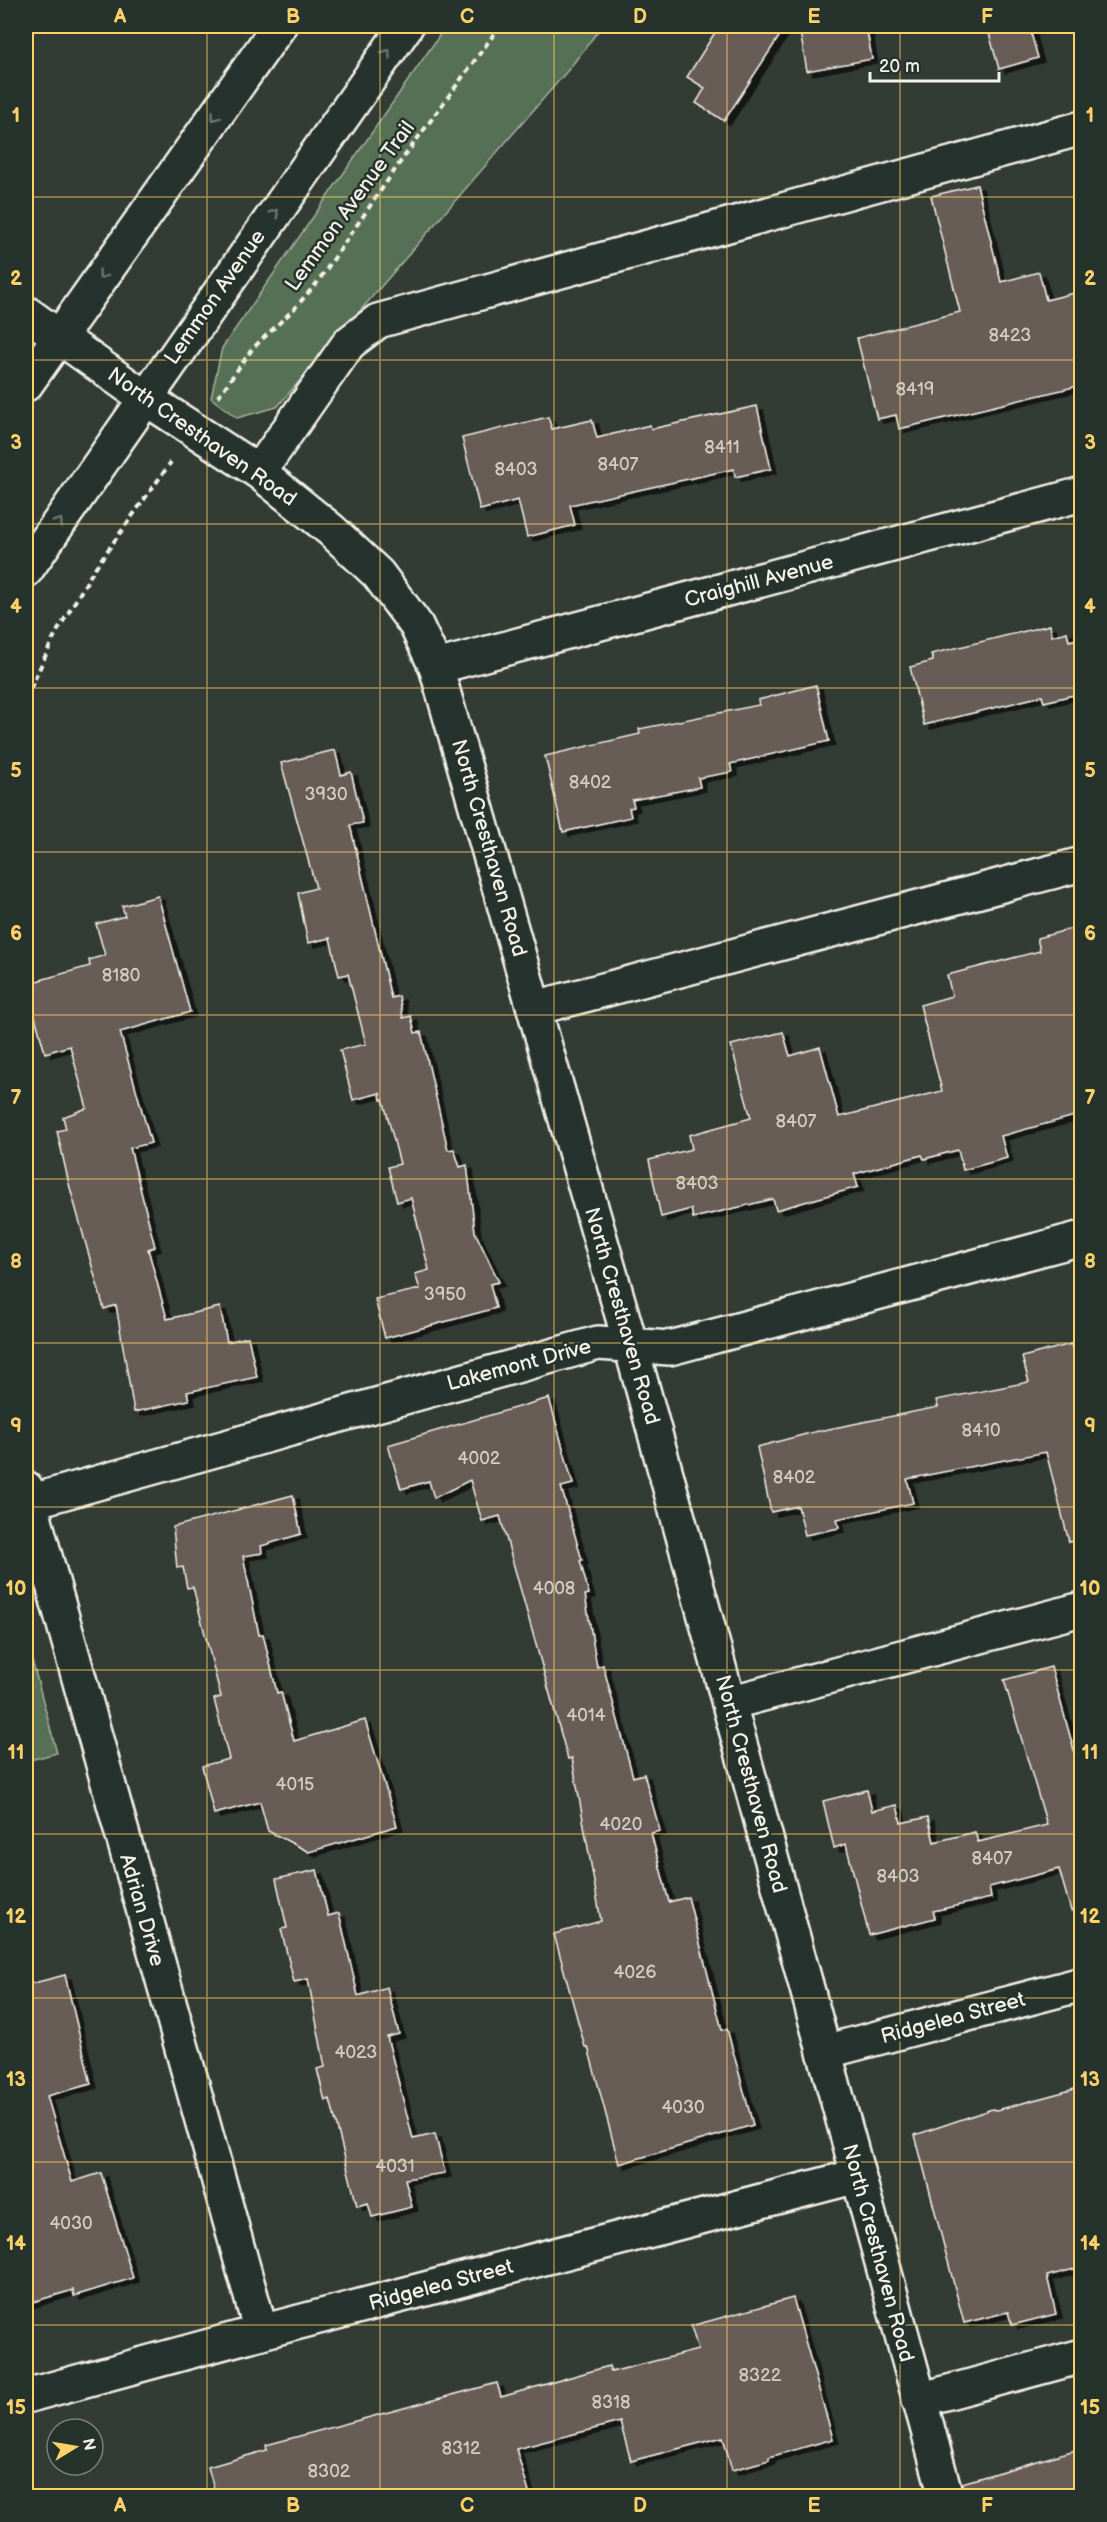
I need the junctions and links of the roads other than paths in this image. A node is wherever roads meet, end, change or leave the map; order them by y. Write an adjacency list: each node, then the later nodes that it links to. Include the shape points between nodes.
1 (279, 26): 5 (street, one-way to 5)
2 (406, 26): 7 (street, Lemmon Avenue, one-way to 2)
3 (1082, 129): 8 (street, via 378,321 349,343)
4 (26, 313): 5 (street, North Cresthaven Road)
5 (58, 336): 6 (street); 7 (street, North Cresthaven Road)
6 (26, 384)
7 (145, 398): 8 (street, North Cresthaven Road); 10 (street, Lemmon Avenue, one-way to 7)
8 (259, 472): 11 (street, North Cresthaven Road, via 378,574 416,625)
9 (1082, 494): 11 (street, Craighill Avenue)
10 (26, 570)
11 (436, 667): 13 (street, North Cresthaven Road)
12 (1082, 864): 13 (street)
13 (536, 1008): 15 (street, North Cresthaven Road)
14 (1082, 1238): 15 (street, Lakemont Drive, via 670,1348)
15 (631, 1346): 16 (street, Lakemont Drive, via 598,1343); 18 (street, North Cresthaven Road)
16 (27, 1495): 22 (street, Adrian Drive)
17 (1082, 1610): 18 (street)
18 (729, 1703): 20 (street, North Cresthaven Road)
19 (1082, 1984): 20 (street, Ridgelea Street)
20 (824, 2052): 21 (street, North Cresthaven Road)
21 (857, 2176): 22 (street, Ridgelea Street); 25 (street, North Cresthaven Road)
22 (261, 2332): 24 (street, Ridgelea Street)
23 (1082, 2356): 25 (street)
24 (26, 2396)
25 (919, 2400): 26 (street, North Cresthaven Road)
26 (946, 2496)

